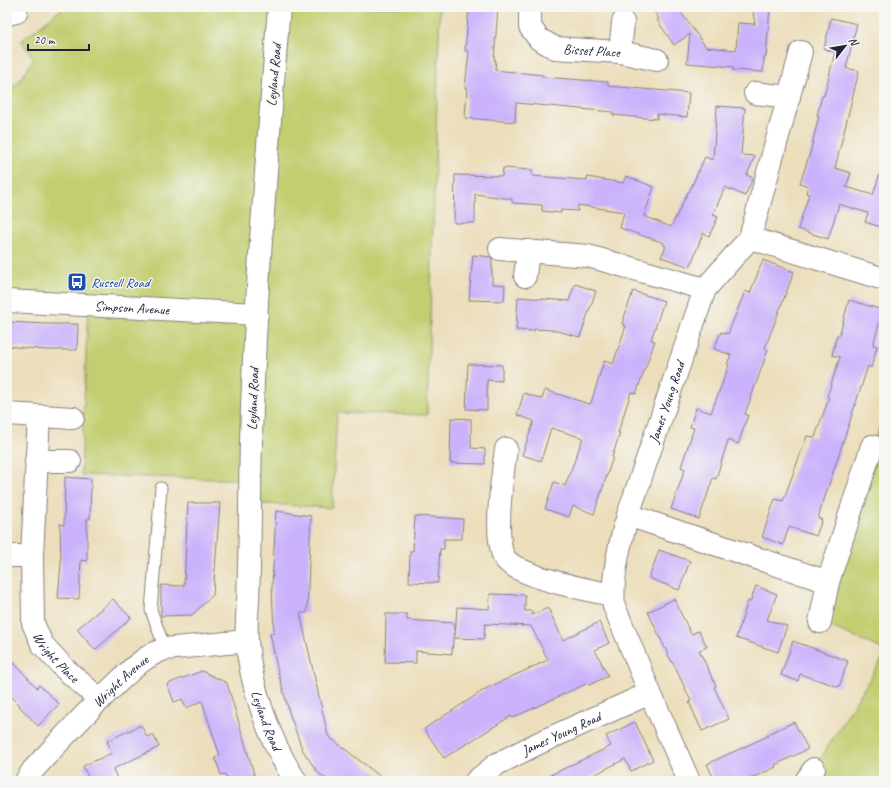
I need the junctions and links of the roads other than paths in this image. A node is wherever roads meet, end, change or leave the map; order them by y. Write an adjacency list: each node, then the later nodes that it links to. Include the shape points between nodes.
1 (279, 7): 16 (street, Leyland Road)
2 (530, 7): 4 (street, Bisset Place, via 530,27 539,40 555,48)
3 (623, 22): 4 (street)
4 (620, 52): 6 (street, Bisset Place)
5 (801, 52): 8 (street, James Young Road)
6 (657, 60)
7 (755, 93): 8 (street)
8 (789, 97): 9 (street, James Young Road)
9 (750, 238): 13 (street); 14 (street, James Young Road)
10 (500, 249): 11 (street)
11 (528, 251): 12 (street); 14 (street, via 588,256)
12 (524, 276)
13 (884, 279)
14 (705, 289): 25 (street, James Young Road)
15 (7, 301): 16 (street, Simpson Avenue)
16 (257, 314): 31 (street, Leyland Road)
17 (7, 414): 18 (street)
18 (39, 416): 19 (street); 22 (street, Wright Place)
19 (73, 418)
20 (872, 446): 28 (street)
21 (506, 449): 29 (street, via 499,512 499,542 505,560 536,576 572,587)
22 (36, 461): 23 (street); 27 (street, Wright Place)
23 (70, 461)
24 (161, 488): 32 (lane, via 151,610)
25 (628, 515): 28 (street); 29 (street, James Young Road, via 620,542)
26 (7, 556): 27 (street)
27 (32, 556): 34 (street, Wright Place, via 33,623 42,644)
28 (828, 582): 30 (street)
29 (613, 595): 33 (street, James Young Road, via 614,606)
30 (820, 622)
31 (247, 641): 32 (street, Wright Avenue); 36 (street, Leyland Road, via 262,710 274,742)
32 (165, 649): 34 (street, Wright Avenue, via 154,652 138,663)
33 (650, 693): 37 (street, James Young Road, via 504,760); 38 (street, James Young Road)
34 (100, 700): 35 (street, Wright Avenue, via 33,770)
35 (26, 781)
36 (296, 781)
37 (476, 781)
38 (689, 781)

